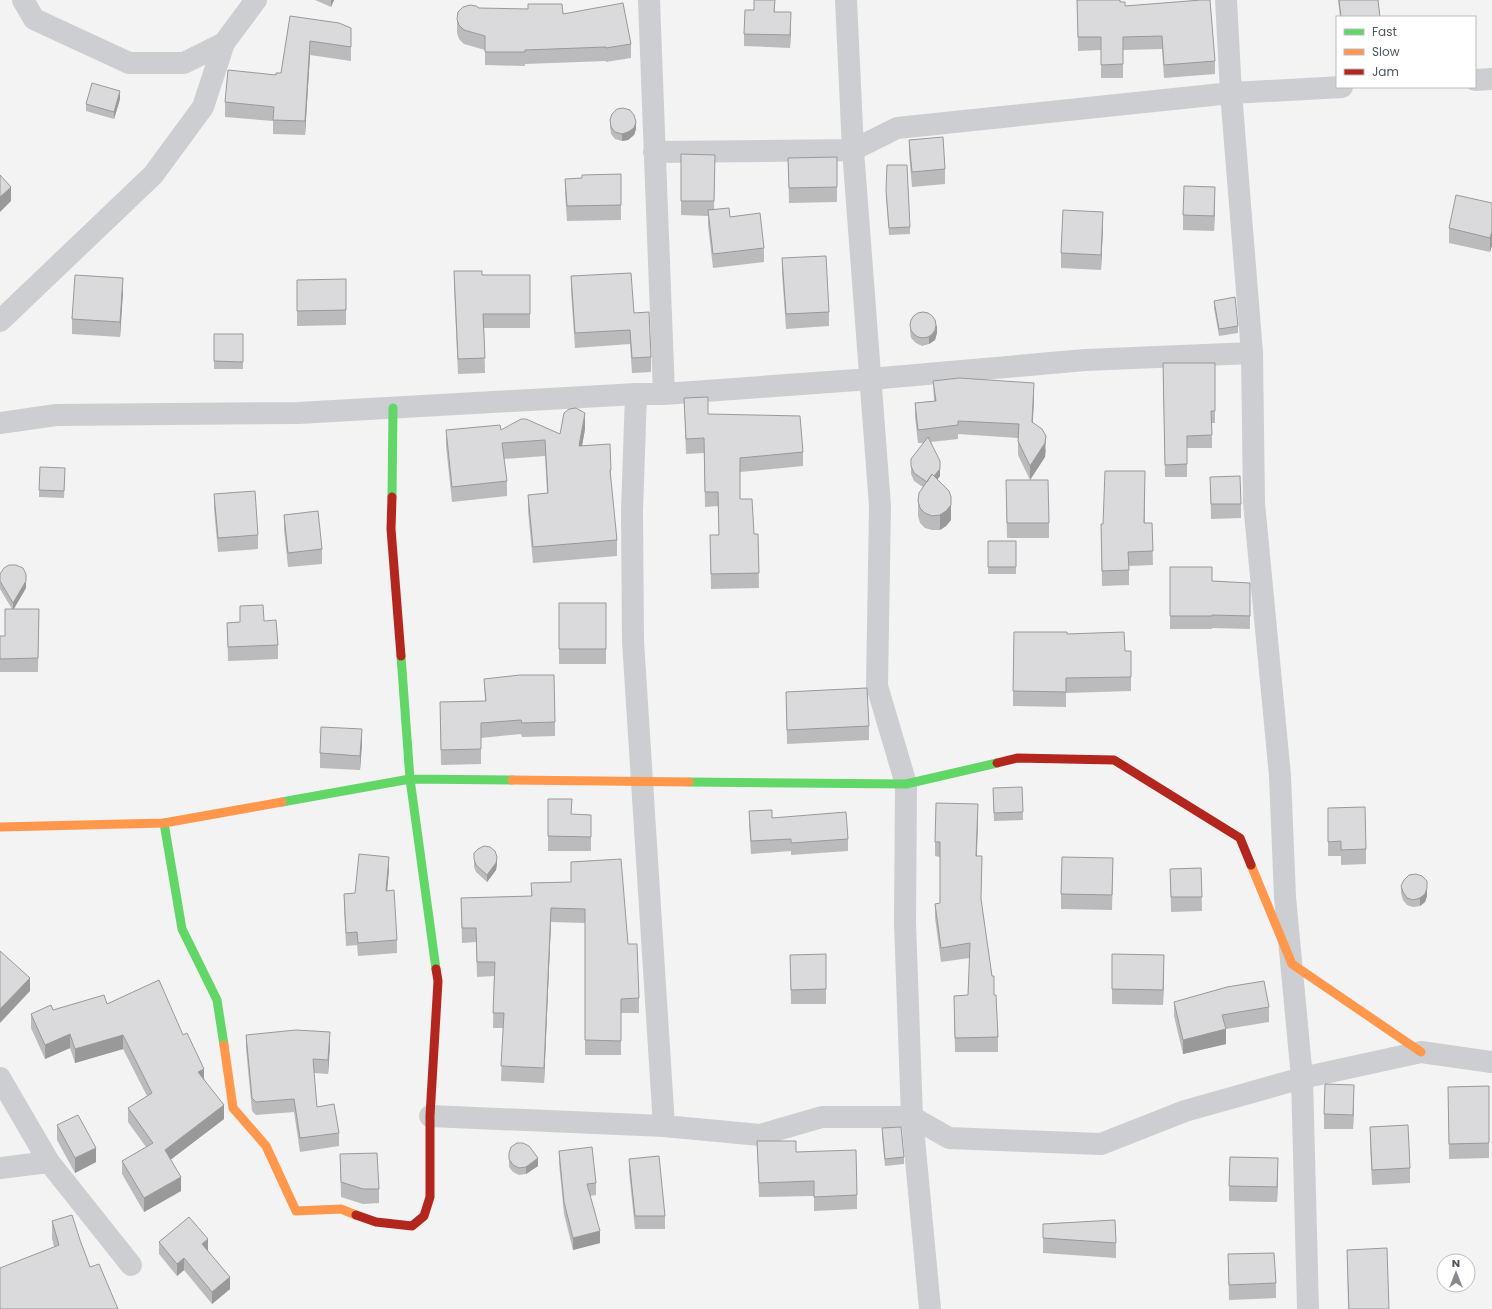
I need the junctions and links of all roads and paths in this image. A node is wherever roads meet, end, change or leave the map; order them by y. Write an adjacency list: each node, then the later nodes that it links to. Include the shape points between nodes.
1 (23, 0): 6 (street, via 34,19 129,63 184,63)
2 (256, 0): 6 (street)
3 (649, 0): 12 (street)
4 (846, 0): 11 (street)
5 (1226, 0): 10 (street)
6 (224, 43): 13 (street, via 204,107 153,175)
7 (1492, 79): 8 (street)
8 (1476, 80)
9 (1336, 87): 10 (street)
10 (1231, 93): 11 (street, via 897,128); 14 (street)
11 (853, 150): 12 (street); 15 (street)
12 (654, 152): 17 (street)
13 (0, 321)
14 (1252, 353): 15 (street, via 1085,360); 25 (street, via 1254,503 1280,776 1285,897)
15 (870, 379): 17 (street); 22 (street, via 880,506 877,686)
16 (636, 394): 17 (street); 18 (street); 21 (street, via 632,511 633,641)
17 (664, 394)
18 (393, 408): 19 (street, via 298,413 56,415); 20 (street, via 391,529)
19 (0, 423)
20 (410, 779): 21 (street); 23 (street); 30 (street, via 438,981)
21 (642, 781): 22 (street); 32 (street)
22 (906, 784): 25 (street, via 1016,758 1114,760 1240,838); 31 (street, via 905,923)
23 (164, 823): 24 (street); 30 (street, via 182,929 217,1000 233,1108 266,1146 296,1211 341,1209 376,1222 412,1226 424,1216 430,1197)
24 (0, 827)
25 (1292, 964): 26 (street); 29 (street)
26 (1421, 1052): 27 (street); 29 (street)
27 (1492, 1062)
28 (0, 1078): 33 (street)
29 (1302, 1078): 31 (street, via 1185,1111 1101,1144 949,1138); 37 (street)
30 (430, 1116): 32 (street)
31 (912, 1117): 32 (street, via 822,1117 760,1134); 36 (street)
32 (664, 1126)
33 (50, 1162): 34 (street); 35 (street)
34 (0, 1168)
35 (131, 1265)
36 (930, 1309)
37 (1308, 1309)

